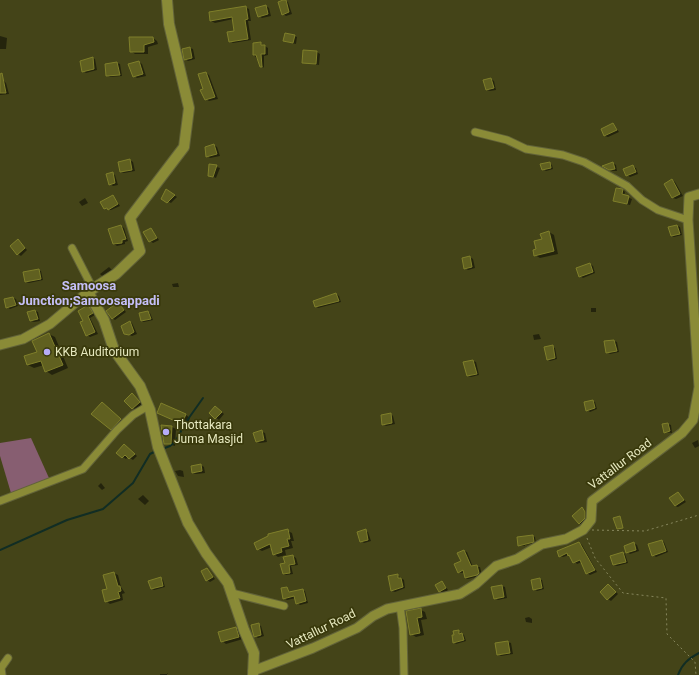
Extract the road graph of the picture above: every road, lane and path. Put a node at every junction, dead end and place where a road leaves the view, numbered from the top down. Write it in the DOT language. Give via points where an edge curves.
graph roads {
  1 [pos="166,0"];
  2 [pos="475,132"];
  3 [pos="699,194"];
  4 [pos="688,220"];
  5 [pos="72,248"];
  6 [pos="88,292"];
  7 [pos="0,345"];
  8 [pos="148,406"];
  9 [pos="0,502"];
  10 [pos="699,515"];
  11 [pos="584,530"];
  12 [pos="232,593"];
  13 [pos="284,606"];
  14 [pos="400,606"];
  15 [pos="8,658"];
  16 [pos="253,673"];
  17 [pos="2,675"];
  18 [pos="404,675"];
  19 [pos="696,675"];
  1 -- 6 [label="main road" via="168,24 189,108 184,146 130,218 140,251 116,274"];
  2 -- 4 [label="street" via="507,140 526,149 563,155 584,162 627,186 658,210"];
  3 -- 4 [label="street, Vattallur Road" via="689,197"];
  4 -- 11 [label="street, Vattallur Road" via="699,387 693,420 682,433 592,501 591,520"];
  5 -- 6 [label="street" via="90,285"];
  6 -- 7 [label="street" via="50,324 23,339"];
  6 -- 8 [label="main road" via="104,320 114,350 140,386"];
  8 -- 9 [label="street" via="133,415 117,430 83,469"];
  8 -- 12 [label="main road" via="159,450 188,523"];
  10 -- 11 [label="path" via="645,531"];
  11 -- 14 [label="street, Vattallur Road" via="566,539 542,544 517,559 496,566 460,594"];
  11 -- 19 [label="path" via="595,558 622,593 666,598 667,634 695,662"];
  12 -- 13 [label="street"];
  12 -- 16 [label="main road" via="254,653"];
  14 -- 16 [label="street, Vattallur Road" via="387,609 372,616 357,628"];
  14 -- 18 [label="street"];
  15 -- 17 [label="street" via="1,668"];
}
